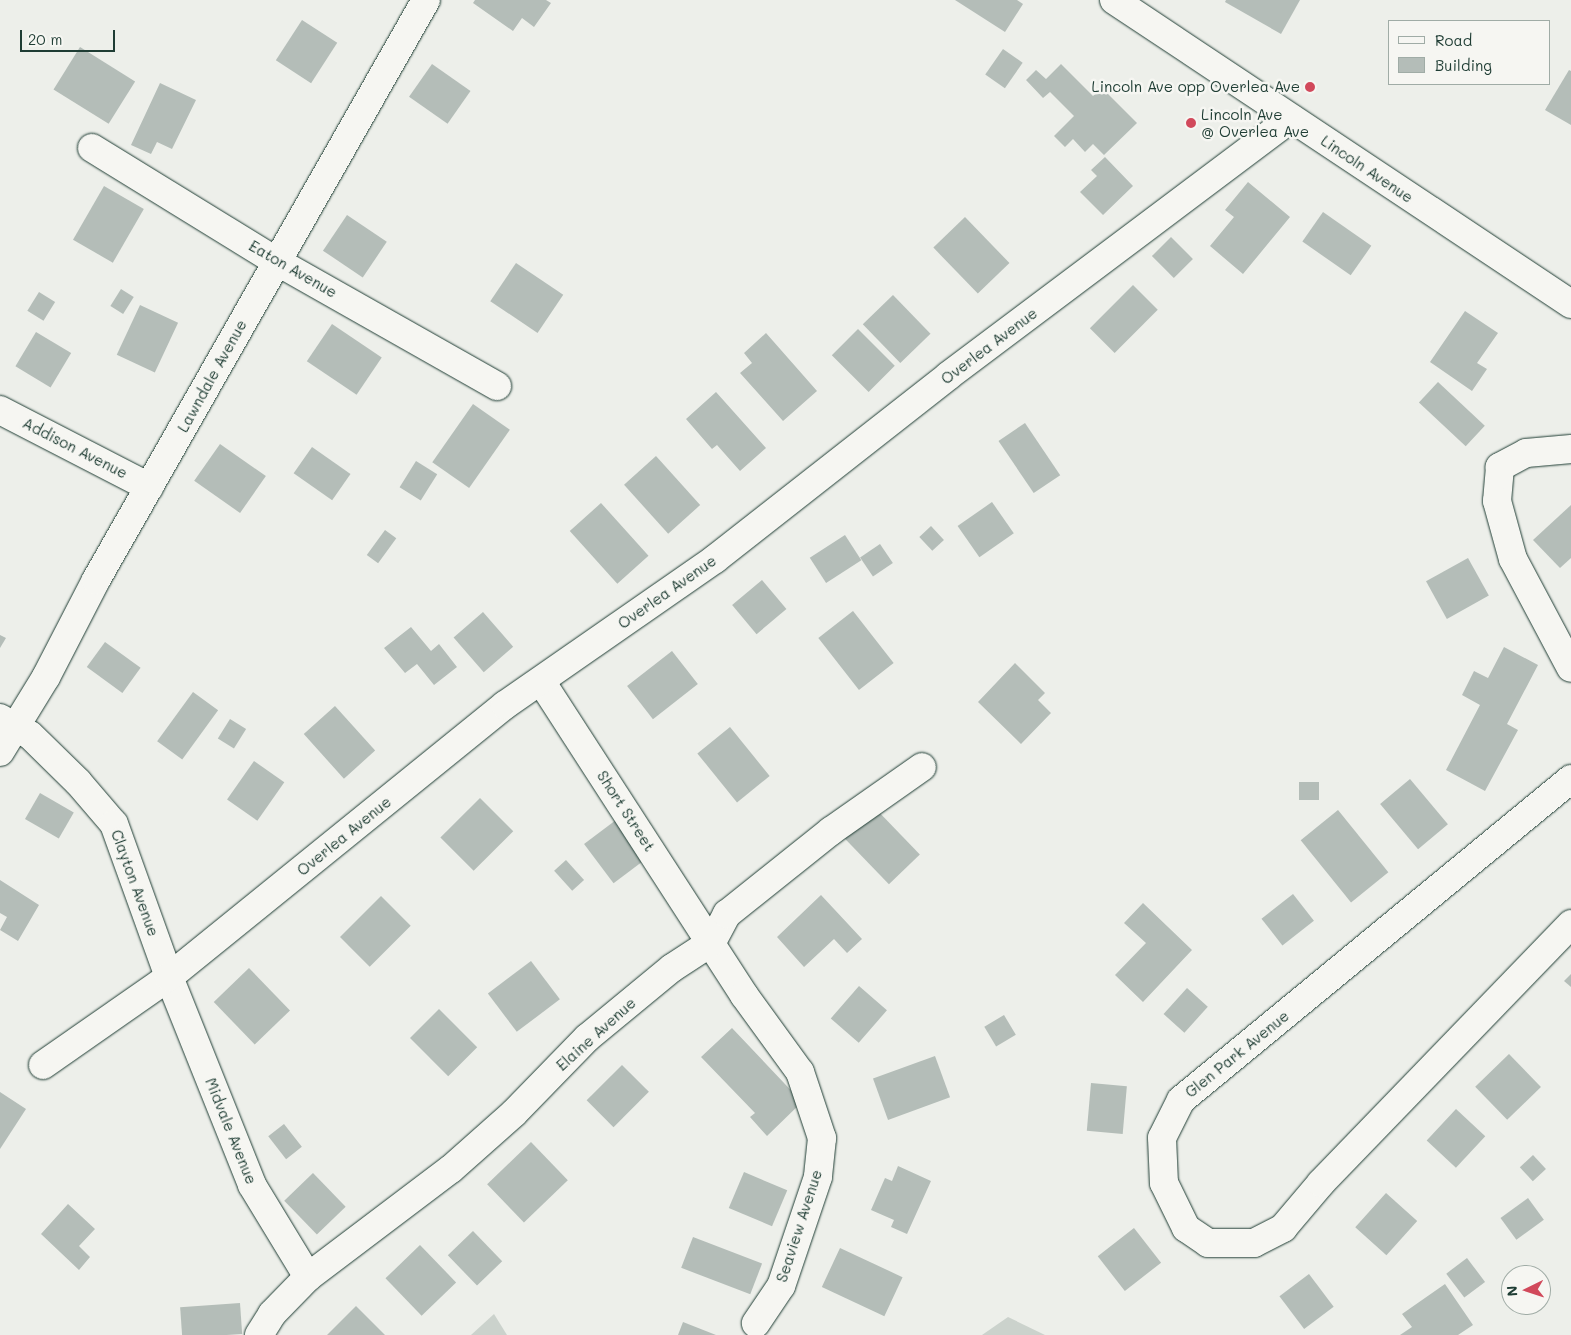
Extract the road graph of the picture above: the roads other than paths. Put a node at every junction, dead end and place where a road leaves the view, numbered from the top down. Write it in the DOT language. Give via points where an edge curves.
graph roads {
  1 [pos="426,0"];
  2 [pos="1114,0"];
  3 [pos="1292,118"];
  4 [pos="92,148"];
  5 [pos="276,260"];
  6 [pos="1571,304"];
  7 [pos="497,386"];
  8 [pos="0,410"];
  9 [pos="1571,449"];
  10 [pos="149,487"];
  11 [pos="1571,668"];
  12 [pos="541,681"];
  13 [pos="8,723"];
  14 [pos="0,752"];
  15 [pos="922,767"];
  16 [pos="1571,778"];
  17 [pos="1571,924"];
  18 [pos="712,942"];
  19 [pos="169,977"];
  20 [pos="43,1065"];
  21 [pos="308,1277"];
  22 [pos="756,1323"];
  23 [pos="259,1335"];
  1 -- 5 [label="street, Lawndale Avenue"];
  2 -- 3 [label="street, Lincoln Avenue"];
  3 -- 6 [label="street, Lincoln Avenue"];
  3 -- 12 [label="street, Overlea Avenue" via="948,376 715,559"];
  4 -- 5 [label="street, Eaton Avenue"];
  5 -- 7 [label="street, Eaton Avenue"];
  5 -- 10 [label="street, Lawndale Avenue"];
  8 -- 10 [label="street, Addison Avenue"];
  9 -- 11 [label="street" via="1526,453 1500,467 1497,501 1513,559"];
  10 -- 13 [label="street, Lawndale Avenue"];
  12 -- 18 [label="street, Short Street"];
  12 -- 19 [label="street, Overlea Avenue" via="505,705"];
  13 -- 14 [label="street, Lawndale Avenue"];
  13 -- 19 [label="street, Clayton Avenue" via="30,736 114,824"];
  15 -- 18 [label="street, Elaine Avenue" via="831,831 727,914"];
  16 -- 17 [label="street, Glen Park Avenue" via="1181,1100 1162,1138 1164,1183 1186,1228 1208,1243 1254,1243 1283,1228 1321,1183"];
  18 -- 21 [label="street, Elaine Avenue" via="672,968 587,1038 514,1113 451,1169"];
  18 -- 22 [label="street, Seaview Avenue" via="744,995 800,1072 822,1138 818,1176 781,1286"];
  19 -- 20 [label="street, Overlea Avenue"];
  19 -- 21 [label="street, Midvale Avenue" via="252,1185"];
  21 -- 23 [label="street, Elaine Avenue" via="272,1314"];
}
